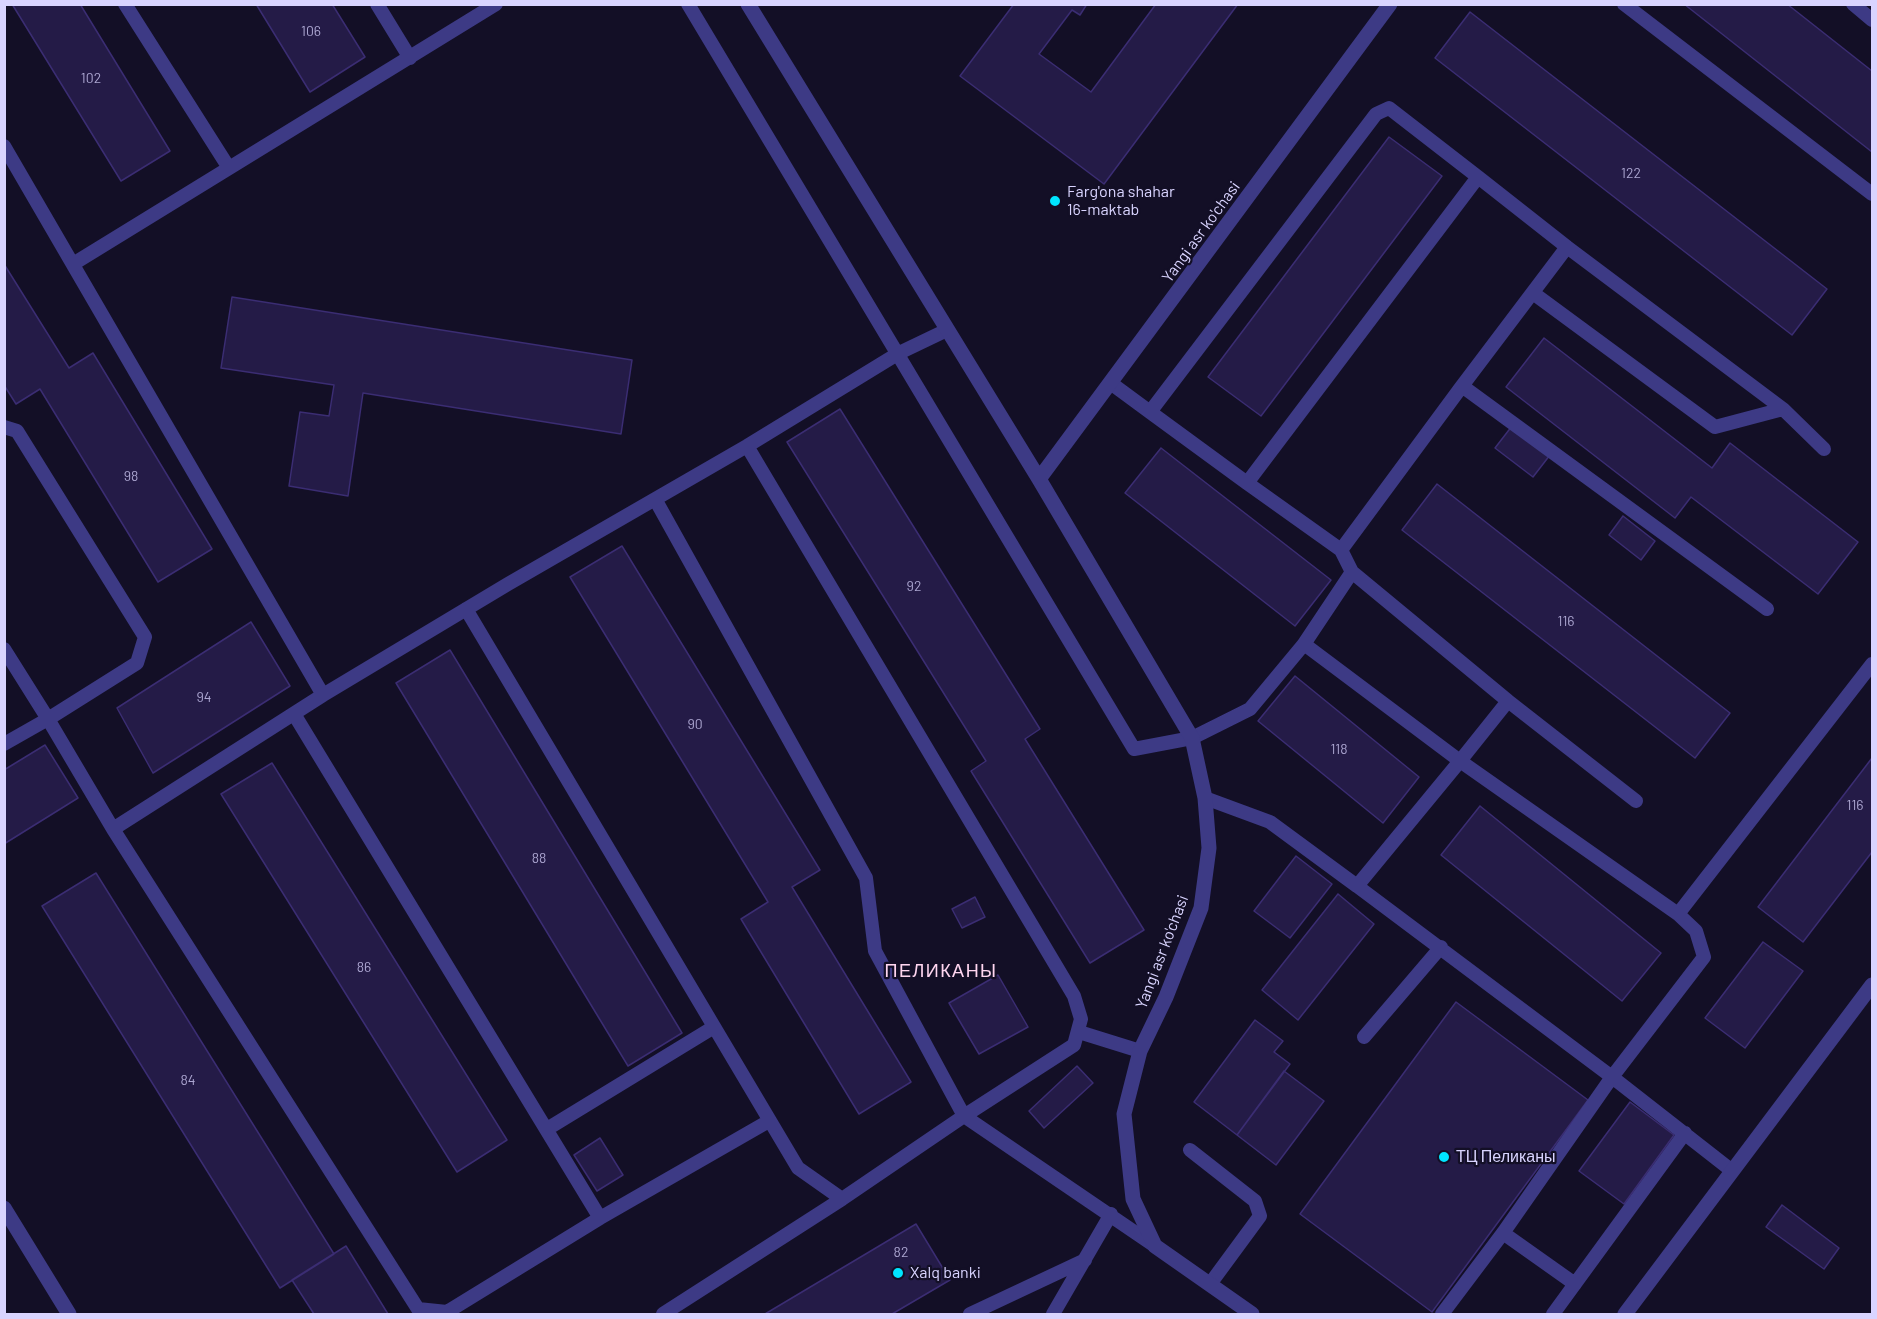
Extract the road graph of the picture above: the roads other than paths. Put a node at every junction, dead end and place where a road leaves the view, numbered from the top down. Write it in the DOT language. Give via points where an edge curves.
graph roads {
  1 [pos="125,4"];
  2 [pos="377,4"];
  3 [pos="688,4"];
  4 [pos="748,4"];
  5 [pos="1390,4"];
  6 [pos="1624,4"];
  7 [pos="1853,4"];
  8 [pos="493,5"];
  9 [pos="1872,20"];
  10 [pos="410,58"];
  11 [pos="4,146"];
  12 [pos="229,168"];
  13 [pos="1478,177"];
  14 [pos="1872,194"];
  15 [pos="1567,247"];
  16 [pos="73,264"];
  17 [pos="1533,293"];
  18 [pos="947,330"];
  19 [pos="899,353"];
  20 [pos="1112,384"];
  21 [pos="1462,386"];
  22 [pos="1783,409"];
  23 [pos="1150,412"];
  24 [pos="4,427"];
  25 [pos="747,446"];
  26 [pos="1824,449"];
  27 [pos="1039,479"];
  28 [pos="1247,483"];
  29 [pos="655,498"];
  30 [pos="1341,550"];
  31 [pos="1352,572"];
  32 [pos="466,609"];
  33 [pos="1767,609"];
  34 [pos="1304,644"];
  35 [pos="4,649"];
  36 [pos="1872,664"];
  37 [pos="323,695"];
  38 [pos="1508,701"];
  39 [pos="294,714"];
  40 [pos="48,719"];
  41 [pos="1192,738"];
  42 [pos="4,744"];
  43 [pos="1460,760"];
  44 [pos="1205,798"];
  45 [pos="1636,801"];
  46 [pos="113,829"];
  47 [pos="1358,886"];
  48 [pos="1678,914"];
  49 [pos="1441,947"];
  50 [pos="1872,985"];
  51 [pos="714,1027"];
  52 [pos="1079,1032"];
  53 [pos="1365,1037"];
  54 [pos="1140,1051"];
  55 [pos="1612,1077"];
  56 [pos="964,1116"];
  57 [pos="770,1120"];
  58 [pos="547,1129"];
  59 [pos="1684,1133"];
  60 [pos="1190,1150"];
  61 [pos="1731,1170"];
  62 [pos="842,1199"];
  63 [pos="4,1208"];
  64 [pos="1111,1214"];
  65 [pos="600,1218"];
  66 [pos="1503,1233"];
  67 [pos="1155,1246"];
  68 [pos="1085,1260"];
  69 [pos="1210,1284"];
  70 [pos="1575,1284"];
  71 [pos="421,1311"];
  72 [pos="69,1314"];
  73 [pos="663,1314"];
  74 [pos="970,1314"];
  75 [pos="1053,1314"];
  76 [pos="1252,1314"];
  77 [pos="1442,1314"];
  78 [pos="1553,1314"];
  79 [pos="1624,1314"];
  1 -- 12 [label="lane"];
  2 -- 10 [label="lane"];
  3 -- 19 [label="lane"];
  4 -- 18 [label="street, Yangi asr ko'chasi"];
  5 -- 20 [label="street, Yangi asr ko'chasi"];
  6 -- 14 [label="lane"];
  7 -- 9 [label="lane"];
  8 -- 10 [label="lane"];
  10 -- 12 [label="lane"];
  11 -- 16 [label="lane"];
  12 -- 16 [label="lane"];
  13 -- 15 [label="lane"];
  13 -- 23 [label="lane" via="1389,108 1376,114"];
  13 -- 28 [label="lane"];
  15 -- 17 [label="lane"];
  15 -- 22 [label="lane"];
  16 -- 37 [label="lane"];
  17 -- 21 [label="lane"];
  17 -- 22 [label="lane" via="1715,427"];
  18 -- 19 [label="lane"];
  18 -- 27 [label="street, Yangi asr ko'chasi"];
  19 -- 25 [label="lane"];
  19 -- 41 [label="lane" via="1134,749"];
  20 -- 23 [label="lane"];
  20 -- 27 [label="street, Yangi asr ko'chasi"];
  21 -- 30 [label="lane"];
  21 -- 33 [label="lane"];
  22 -- 26 [label="lane"];
  23 -- 28 [label="lane"];
  24 -- 40 [label="lane" via="18,431 145,637 137,663"];
  25 -- 29 [label="lane"];
  25 -- 52 [label="lane" via="1074,996 1081,1019"];
  27 -- 41 [label="street, Yangi asr ko'chasi"];
  28 -- 30 [label="lane"];
  29 -- 32 [label="lane"];
  29 -- 56 [label="lane" via="866,878 875,951"];
  30 -- 31 [label="lane"];
  31 -- 34 [label="lane"];
  31 -- 38 [label="lane"];
  32 -- 37 [label="lane"];
  32 -- 51 [label="lane"];
  34 -- 41 [label="lane" via="1250,709"];
  34 -- 43 [label="lane"];
  35 -- 40 [label="lane"];
  36 -- 48 [label="lane"];
  37 -- 39 [label="lane"];
  38 -- 43 [label="lane"];
  38 -- 45 [label="lane"];
  39 -- 46 [label="lane"];
  39 -- 58 [label="lane"];
  40 -- 42 [label="lane"];
  40 -- 46 [label="lane"];
  41 -- 44 [label="street, Yangi asr ko'chasi"];
  43 -- 47 [label="lane"];
  43 -- 48 [label="lane"];
  44 -- 47 [label="lane" via="1270,822"];
  44 -- 54 [label="street, Yangi asr ko'chasi" via="1209,848 1201,908"];
  46 -- 71 [label="lane"];
  47 -- 49 [label="lane"];
  48 -- 55 [label="lane" via="1696,931 1704,957"];
  49 -- 53 [label="lane"];
  49 -- 55 [label="lane"];
  50 -- 61 [label="street"];
  51 -- 57 [label="lane"];
  51 -- 58 [label="lane"];
  52 -- 54 [label="lane"];
  52 -- 56 [label="lane" via="1074,1045"];
  54 -- 67 [label="street, Yangi asr ko'chasi" via="1124,1114 1133,1199"];
  55 -- 59 [label="lane"];
  55 -- 66 [label="lane"];
  56 -- 62 [label="lane"];
  56 -- 64 [label="lane"];
  57 -- 62 [label="lane" via="798,1168"];
  57 -- 65 [label="lane"];
  58 -- 65 [label="lane"];
  59 -- 61 [label="lane"];
  59 -- 70 [label="lane"];
  60 -- 69 [label="lane" via="1255,1201 1260,1216"];
  61 -- 79 [label="street"];
  62 -- 73 [label="lane"];
  63 -- 72 [label="street"];
  64 -- 67 [label="lane"];
  64 -- 68 [label="lane"];
  65 -- 71 [label="lane" via="447,1312"];
  66 -- 70 [label="lane"];
  66 -- 77 [label="lane"];
  67 -- 69 [label="street"];
  68 -- 74 [label="lane"];
  68 -- 75 [label="lane"];
  69 -- 76 [label="street"];
  70 -- 78 [label="lane"];
}
